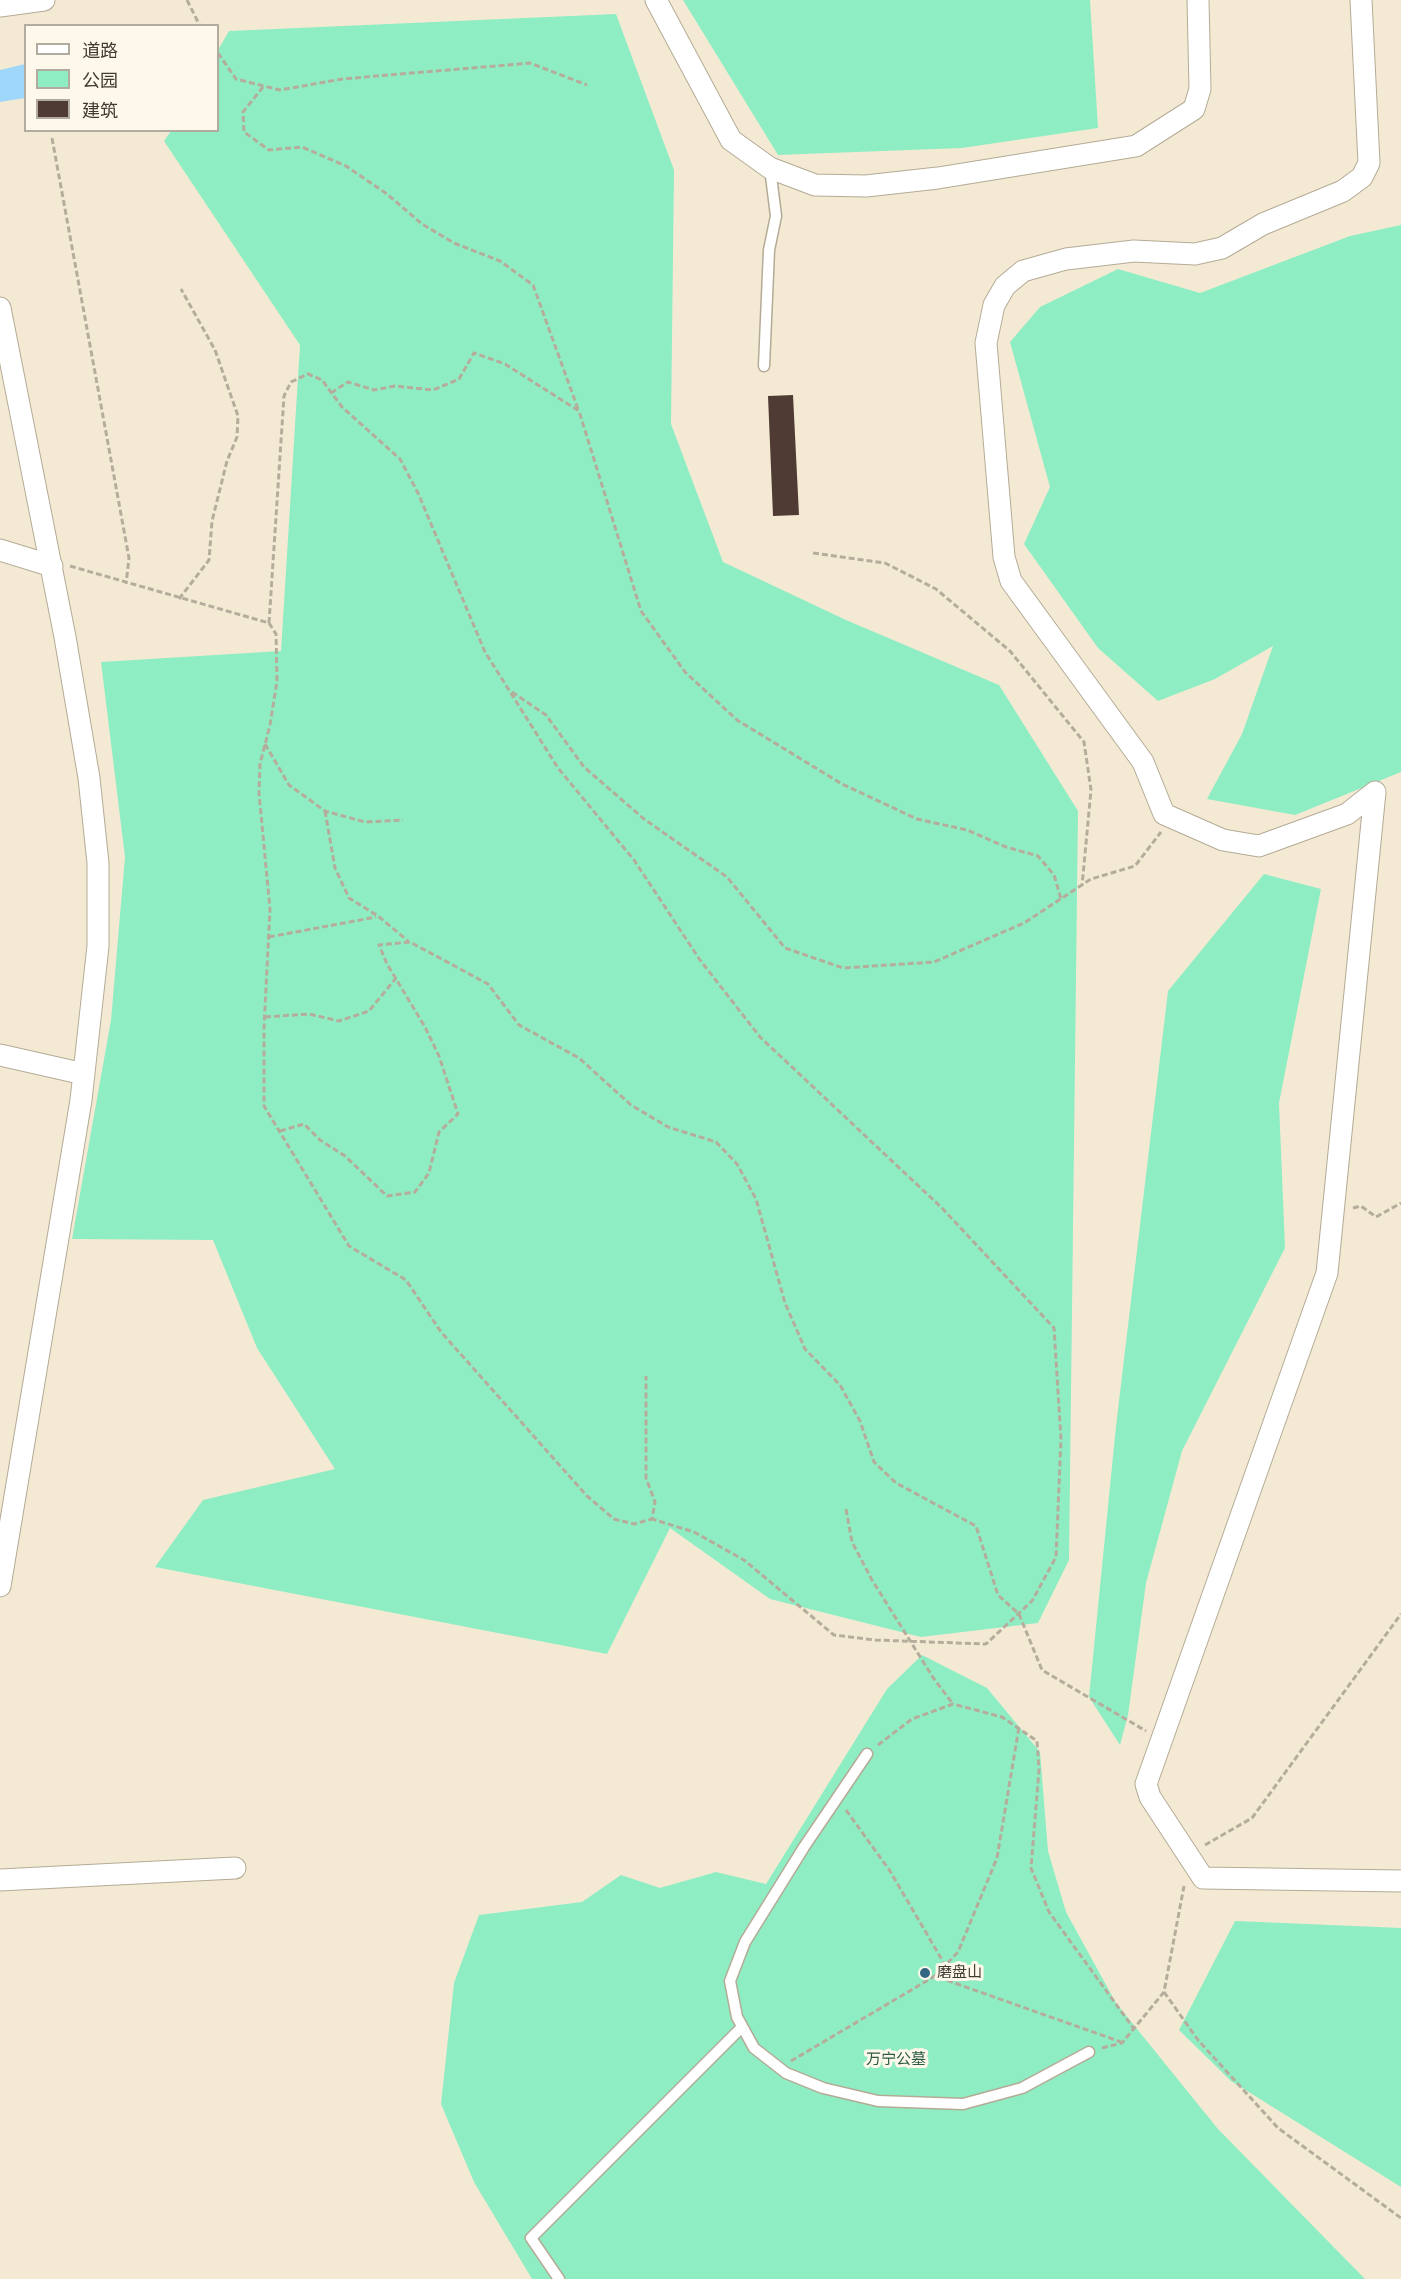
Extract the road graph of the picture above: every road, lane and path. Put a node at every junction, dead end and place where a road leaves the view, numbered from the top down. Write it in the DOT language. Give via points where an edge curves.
graph roads {
  1 [pos="44,0"];
  2 [pos="187,0"];
  3 [pos="656,0"];
  4 [pos="1198,0"];
  5 [pos="1361,0"];
  6 [pos="0,6"];
  7 [pos="199,24"];
  8 [pos="219,54"];
  9 [pos="587,86"];
  10 [pos="263,87"];
  11 [pos="52,138"];
  12 [pos="770,168"];
  13 [pos="181,289"];
  14 [pos="0,308"];
  15 [pos="764,366"];
  16 [pos="332,393"];
  17 [pos="579,411"];
  18 [pos="0,550"];
  19 [pos="813,553"];
  20 [pos="52,566"];
  21 [pos="126,584"];
  22 [pos="179,599"];
  23 [pos="269,623"];
  24 [pos="510,691"];
  25 [pos="265,744"];
  26 [pos="325,811"];
  27 [pos="1172,818"];
  28 [pos="403,820"];
  29 [pos="1082,886"];
  30 [pos="1061,899"];
  31 [pos="378,916"];
  32 [pos="269,937"];
  33 [pos="410,942"];
  34 [pos="396,978"];
  35 [pos="265,1017"];
  36 [pos="0,1055"];
  37 [pos="84,1074"];
  38 [pos="280,1131"];
  39 [pos="1401,1203"];
  40 [pos="1334,1213"];
  41 [pos="646,1376"];
  42 [pos="846,1509"];
  43 [pos="652,1519"];
  44 [pos="0,1586"];
  45 [pos="1019,1614"];
  46 [pos="1401,1614"];
  47 [pos="910,1641"];
  48 [pos="953,1704"];
  49 [pos="1019,1727"];
  50 [pos="1161,1739"];
  51 [pos="867,1754"];
  52 [pos="837,1798"];
  53 [pos="1187,1855"];
  54 [pos="235,1868"];
  55 [pos="0,1880"];
  56 [pos="1401,1881"];
  57 [pos="945,1965"];
  58 [pos="935,1976"];
  59 [pos="1164,1992"];
  60 [pos="742,2027"];
  61 [pos="1134,2029"];
  62 [pos="1122,2043"];
  63 [pos="1089,2052"];
  64 [pos="779,2068"];
  65 [pos="1401,2218"];
  66 [pos="559,2279"];
  1 -- 6 [label="street"];
  2 -- 7 [label="path"];
  3 -- 12 [label="street" via="731,140"];
  4 -- 12 [label="street" via="1200,89 1194,109 1136,146 866,186 815,185"];
  5 -- 27 [label="street" via="1369,163 1362,177 1343,191 1263,224 1222,248 1195,254 1134,251 1066,259 1023,271 1005,286 994,305 986,354 1004,557 1011,581 1143,762 1164,814"];
  8 -- 10 [label="path" via="236,79"];
  9 -- 10 [label="path" via="530,63 342,79 280,90"];
  10 -- 17 [label="path" via="243,112 244,132 270,150 302,147 346,166 422,224 454,243 500,261 532,285"];
  11 -- 21 [label="path" via="129,558"];
  12 -- 15 [label="lane" via="776,216 769,250"];
  13 -- 22 [label="path" via="215,350 238,416 237,437 212,520 209,560"];
  14 -- 20 [label="street"];
  16 -- 17 [label="path" via="348,382 374,390 395,386 433,390 459,379 474,353 505,364"];
  16 -- 23 [label="path" via="322,380 308,374 291,382 284,396"];
  16 -- 24 [label="path" via="342,407 400,459 485,651"];
  17 -- 30 [label="path" via="641,611 685,672 737,720 842,784 917,819 967,830 1038,856 1054,875"];
  18 -- 20 [label="street"];
  19 -- 29 [label="path" via="885,563 936,589 1010,651 1084,742 1091,790"];
  20 -- 21 [label="path" via="74,566"];
  20 -- 37 [label="street" via="89,778 98,864 98,946"];
  21 -- 22 [label="path"];
  22 -- 23 [label="path"];
  23 -- 25 [label="path" via="276,634 276,681"];
  24 -- 30 [label="path" via="546,715 584,767 644,819 727,877 785,948 843,968 934,963 1024,923"];
  24 -- 45 [label="path" via="558,768 634,860 700,960 760,1037 942,1208 1054,1328 1061,1439 1056,1557 1032,1601"];
  25 -- 26 [label="path" via="289,785"];
  25 -- 32 [label="path" via="259,793"];
  26 -- 28 [label="path" via="365,822"];
  26 -- 31 [label="path" via="335,868 349,898"];
  27 -- 29 [label="path" via="1136,866 1091,879"];
  27 -- 40 [label="street" via="1223,840 1259,846 1347,814 1375,792"];
  29 -- 30 [label="path"];
  31 -- 32 [label="path"];
  31 -- 33 [label="path"];
  32 -- 35 [label="path"];
  33 -- 34 [label="path" via="379,945"];
  33 -- 45 [label="path" via="488,984 519,1025 579,1058 631,1105 668,1127 716,1142 737,1164 756,1199 785,1303 805,1349 840,1385 860,1421 874,1462 896,1483 976,1526 998,1595"];
  34 -- 35 [label="path" via="369,1011 339,1021 309,1014"];
  34 -- 38 [label="path" via="434,1046 458,1114 439,1132 429,1173 415,1192 387,1196 304,1124"];
  35 -- 38 [label="path" via="264,1106"];
  36 -- 37 [label="street"];
  37 -- 44 [label="street"];
  38 -- 43 [label="path" via="349,1246 406,1280 441,1332 587,1496 615,1519 634,1524"];
  39 -- 40 [label="path" via="1376,1217 1360,1206"];
  40 -- 50 [label="street" via="1327,1273"];
  41 -- 43 [label="path" via="646,1478 655,1502"];
  42 -- 47 [label="path" via="852,1542"];
  43 -- 47 [label="path" via="694,1532 744,1560 834,1635"];
  45 -- 47 [label="path" via="986,1644"];
  45 -- 50 [label="path" via="1042,1670"];
  46 -- 53 [label="path" via="1252,1818"];
  47 -- 48 [label="path"];
  48 -- 49 [label="path" via="984,1710"];
  48 -- 51 [label="path" via="912,1719"];
  49 -- 57 [label="path" via="998,1858 958,1952"];
  49 -- 61 [label="path" via="1037,1741 1039,1770 1031,1868 1049,1912"];
  50 -- 53 [label="street" via="1146,1784 1150,1797"];
  51 -- 52 [label="lane"];
  52 -- 57 [label="path" via="890,1871"];
  52 -- 60 [label="lane" via="745,1942 730,1981 736,2017"];
  53 -- 56 [label="street" via="1203,1878"];
  53 -- 59 [label="path" via="1182,1905"];
  54 -- 55 [label="street"];
  57 -- 58 [label="path"];
  58 -- 62 [label="path"];
  58 -- 64 [label="path"];
  59 -- 61 [label="path"];
  59 -- 65 [label="path" via="1198,2040 1278,2128"];
  60 -- 64 [label="lane" via="754,2048"];
  60 -- 66 [label="lane" via="531,2238"];
  61 -- 62 [label="path"];
  62 -- 63 [label="path"];
  63 -- 64 [label="lane" via="1022,2088 963,2104 878,2101 823,2088"];
}
